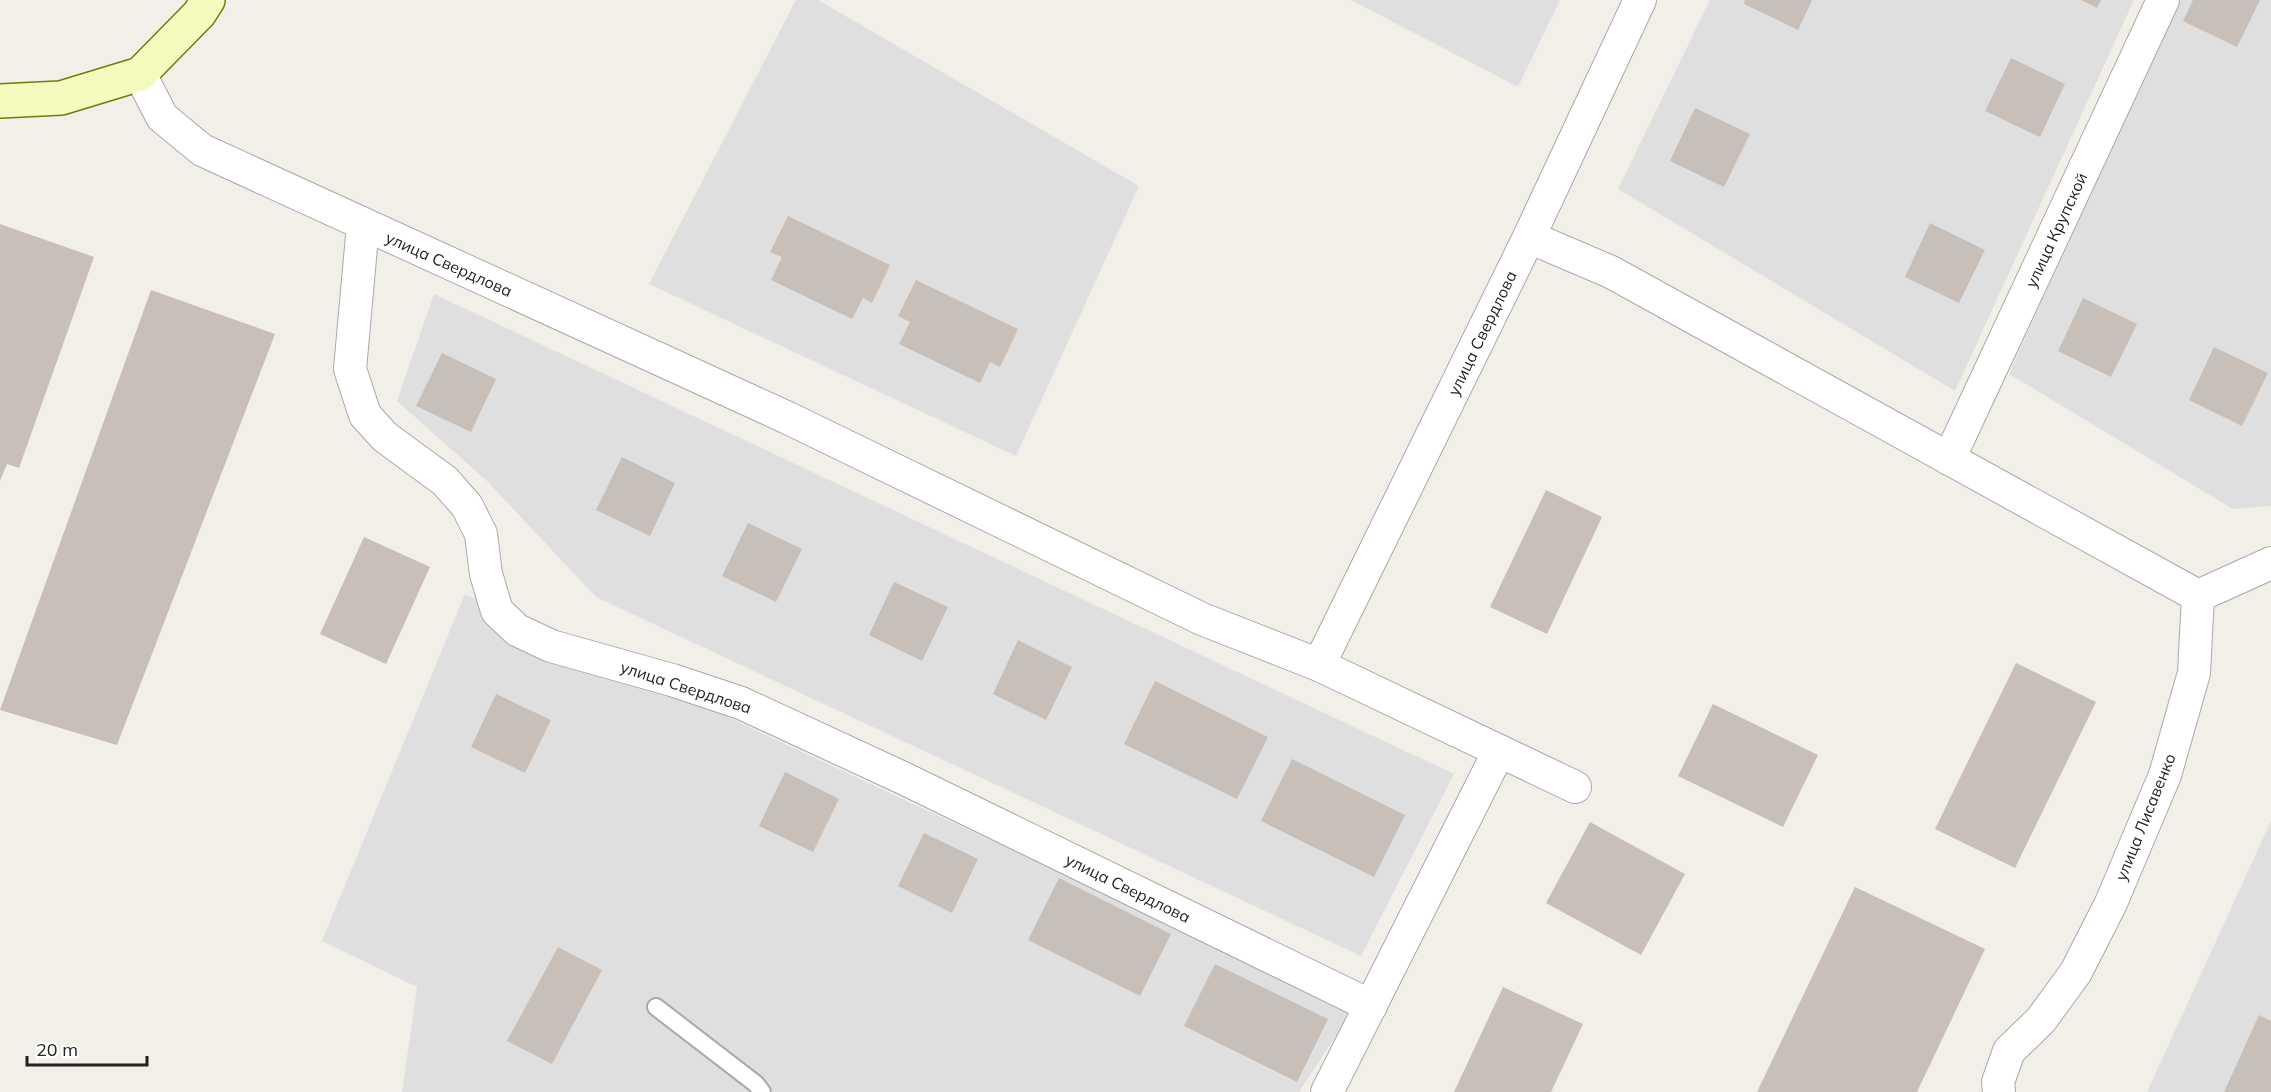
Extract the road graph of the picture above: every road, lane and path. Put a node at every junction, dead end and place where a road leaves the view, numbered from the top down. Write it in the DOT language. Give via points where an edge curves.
graph roads {
  1 [pos="208,0"];
  2 [pos="1640,0"];
  3 [pos="2163,0"];
  4 [pos="140,74"];
  5 [pos="0,101"];
  6 [pos="363,225"];
  7 [pos="1529,237"];
  8 [pos="1949,459"];
  9 [pos="2271,563"];
  10 [pos="2198,596"];
  11 [pos="1319,664"];
  12 [pos="1499,751"];
  13 [pos="1575,787"];
  14 [pos="656,1006"];
  15 [pos="1371,1006"];
  16 [pos="762,1092"];
  17 [pos="1327,1092"];
  18 [pos="1999,1092"];
  1 -- 4 [label="street"];
  2 -- 7 [label="street, улица Свердлова"];
  3 -- 8 [label="street, улица Крупской"];
  4 -- 5 [label="street" via="61,98"];
  4 -- 6 [label="street, улица Свердлова" via="162,117 202,150"];
  6 -- 11 [label="street, улица Свердлова" via="788,418 1202,619"];
  6 -- 15 [label="street, улица Свердлова" via="350,369 365,415 385,437 445,481 467,506 481,534 486,574 497,612 517,630 550,646 741,702"];
  7 -- 8 [label="street" via="1611,272"];
  7 -- 11 [label="street, улица Свердлова"];
  8 -- 10 [label="street"];
  9 -- 10 [label="street"];
  10 -- 18 [label="street, улица Лисавенко" via="2194,673 2164,774 2111,903 2076,972 2041,1020 2009,1051 1998,1082"];
  11 -- 12 [label="street, улица Свердлова"];
  12 -- 13 [label="street, улица Свердлова"];
  12 -- 15 [label="street"];
  14 -- 16 [label="lane"];
  15 -- 17 [label="street"];
}
